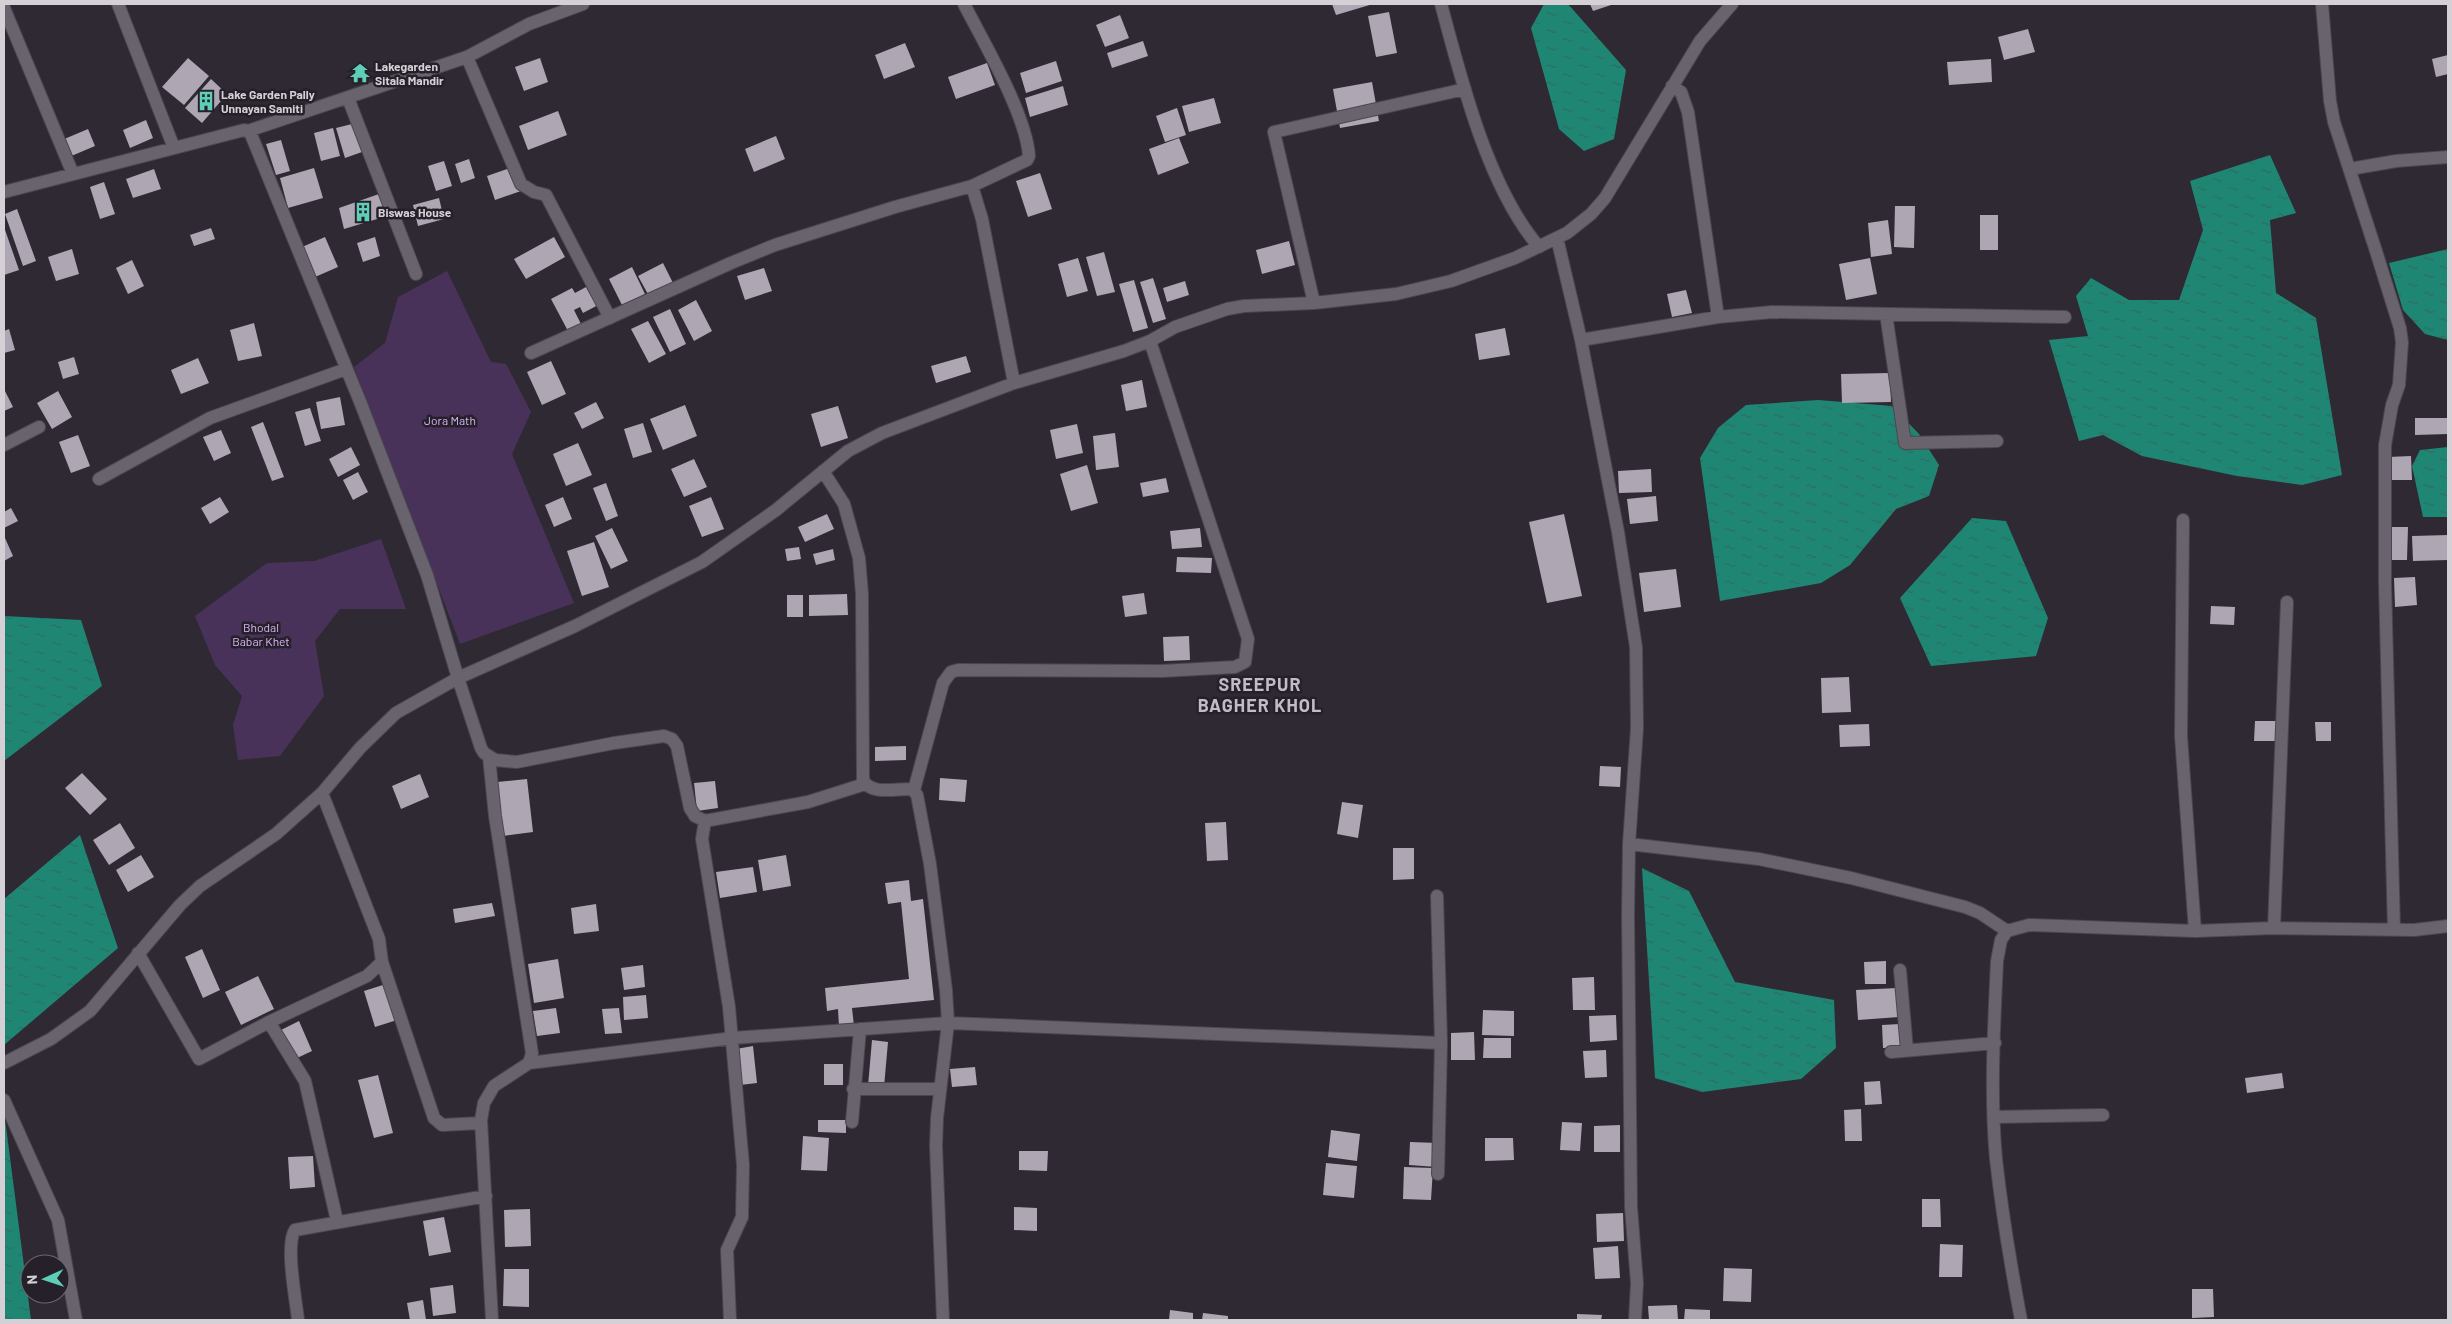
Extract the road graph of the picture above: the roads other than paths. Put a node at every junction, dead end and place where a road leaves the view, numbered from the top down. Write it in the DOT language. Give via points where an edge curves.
graph roads {
  1 [pos="118,4"];
  2 [pos="582,4"];
  3 [pos="964,4"];
  4 [pos="1441,4"];
  5 [pos="1732,4"];
  6 [pos="2322,4"];
  7 [pos="4,8"];
  8 [pos="468,57"];
  9 [pos="1672,86"];
  10 [pos="1465,89"];
  11 [pos="348,98"];
  12 [pos="248,131"];
  13 [pos="174,148"];
  14 [pos="2448,157"];
  15 [pos="2350,169"];
  16 [pos="73,174"];
  17 [pos="972,186"];
  18 [pos="4,192"];
  19 [pos="1557,238"];
  20 [pos="1539,247"];
  21 [pos="416,274"];
  22 [pos="1314,303"];
  23 [pos="1886,314"];
  24 [pos="1718,317"];
  25 [pos="2065,317"];
  26 [pos="610,318"];
  27 [pos="1581,340"];
  28 [pos="1150,341"];
  29 [pos="531,353"];
  30 [pos="346,369"];
  31 [pos="1014,383"];
  32 [pos="39,427"];
  33 [pos="1998,441"];
  34 [pos="4,445"];
  35 [pos="823,471"];
  36 [pos="99,480"];
  37 [pos="2183,520"];
  38 [pos="2287,602"];
  39 [pos="458,678"];
  40 [pos="489,757"];
  41 [pos="865,784"];
  42 [pos="914,790"];
  43 [pos="322,793"];
  44 [pos="705,821"];
  45 [pos="1629,844"];
  46 [pos="1436,896"];
  47 [pos="2448,926"];
  48 [pos="2274,928"];
  49 [pos="2394,930"];
  50 [pos="2007,931"];
  51 [pos="2195,931"];
  52 [pos="138,953"];
  53 [pos="382,962"];
  54 [pos="1900,970"];
  55 [pos="269,1022"];
  56 [pos="948,1023"];
  57 [pos="860,1029"];
  58 [pos="732,1038"];
  59 [pos="1441,1043"];
  60 [pos="1995,1043"];
  61 [pos="1907,1050"];
  62 [pos="1890,1052"];
  63 [pos="4,1063"];
  64 [pos="529,1063"];
  65 [pos="853,1089"];
  66 [pos="940,1089"];
  67 [pos="4,1100"];
  68 [pos="2103,1115"];
  69 [pos="1994,1117"];
  70 [pos="852,1122"];
  71 [pos="482,1124"];
  72 [pos="1438,1174"];
  73 [pos="486,1196"];
  74 [pos="337,1221"];
  75 [pos="76,1320"];
  76 [pos="298,1320"];
  77 [pos="492,1320"];
  78 [pos="730,1320"];
  79 [pos="943,1320"];
  80 [pos="1635,1320"];
  81 [pos="2021,1320"];
  1 -- 13 [label="street"];
  2 -- 8 [label="street" via="529,24"];
  3 -- 17 [label="street" via="1009,94 1026,137 1029,156 1022,163"];
  4 -- 10 [label="street"];
  5 -- 9 [label="street" via="1700,41"];
  6 -- 15 [label="street" via="2330,100 2336,130"];
  7 -- 16 [label="street"];
  8 -- 11 [label="street"];
  8 -- 26 [label="street" via="521,184 546,195"];
  9 -- 19 [label="street" via="1606,198 1591,214"];
  9 -- 24 [label="street" via="1681,92 1688,112"];
  10 -- 20 [label="street" via="1508,201"];
  10 -- 22 [label="street" via="1274,132"];
  11 -- 12 [label="street"];
  11 -- 21 [label="street"];
  12 -- 13 [label="street"];
  12 -- 30 [label="street"];
  13 -- 16 [label="street"];
  14 -- 15 [label="street"];
  15 -- 49 [label="street" via="2402,342 2400,385 2392,405 2385,445 2385,583"];
  16 -- 18 [label="street"];
  17 -- 26 [label="street" via="895,206 775,245"];
  17 -- 31 [label="street" via="982,219"];
  19 -- 20 [label="street"];
  19 -- 27 [label="street"];
  20 -- 22 [label="street" via="1427,288"];
  22 -- 28 [label="street" via="1263,304 1228,309 1176,327"];
  23 -- 24 [label="street" via="1772,312"];
  23 -- 25 [label="street"];
  23 -- 33 [label="street" via="1905,443"];
  24 -- 27 [label="street"];
  26 -- 29 [label="street"];
  27 -- 45 [label="street" via="1618,532 1636,647 1638,728"];
  28 -- 31 [label="street" via="1098,360"];
  28 -- 42 [label="street" via="1248,639 1245,662 1234,667 1162,671 951,672 944,683"];
  30 -- 36 [label="street" via="210,418"];
  30 -- 39 [label="street" via="427,575"];
  31 -- 35 [label="street" via="882,433 848,451"];
  32 -- 34 [label="street"];
  35 -- 39 [label="street" via="776,510 682,574"];
  35 -- 41 [label="street" via="844,504 859,558"];
  37 -- 51 [label="street" via="2181,736"];
  38 -- 48 [label="street"];
  39 -- 40 [label="street" via="481,748"];
  39 -- 43 [label="street" via="396,713 360,748"];
  40 -- 44 [label="street" via="517,762 614,743 669,737 677,746 690,808 695,816"];
  40 -- 64 [label="street" via="495,816 532,1049"];
  41 -- 42 [label="street" via="876,789"];
  41 -- 44 [label="street" via="821,799"];
  42 -- 56 [label="street" via="919,800 938,922"];
  43 -- 52 [label="street" via="276,834 200,886"];
  43 -- 53 [label="street" via="379,939"];
  44 -- 58 [label="street" via="702,839"];
  45 -- 50 [label="street" via="1759,859 1851,878 1965,907"];
  45 -- 80 [label="street" via="1631,1208 1637,1283"];
  46 -- 59 [label="street"];
  47 -- 49 [label="street"];
  48 -- 49 [label="street"];
  48 -- 51 [label="street"];
  50 -- 51 [label="street" via="2042,925"];
  50 -- 60 [label="street" via="2001,940 1997,961"];
  52 -- 55 [label="street" via="200,1058"];
  52 -- 63 [label="street" via="90,1011 51,1039"];
  53 -- 55 [label="street" via="366,976"];
  53 -- 71 [label="street" via="434,1118 442,1125"];
  54 -- 61 [label="street"];
  55 -- 74 [label="street" via="305,1081"];
  56 -- 57 [label="street"];
  56 -- 59 [label="street"];
  56 -- 66 [label="street"];
  57 -- 58 [label="street"];
  57 -- 65 [label="street"];
  58 -- 64 [label="street"];
  58 -- 78 [label="street" via="744,1204 740,1224 727,1250"];
  59 -- 72 [label="street"];
  60 -- 61 [label="street"];
  60 -- 69 [label="street"];
  61 -- 62 [label="street"];
  64 -- 71 [label="street" via="491,1090 484,1102"];
  65 -- 66 [label="street"];
  65 -- 70 [label="street"];
  66 -- 79 [label="street" via="936,1146"];
  67 -- 75 [label="street" via="58,1220"];
  68 -- 69 [label="street"];
  69 -- 81 [label="street" via="2007,1246"];
  71 -- 73 [label="street"];
  73 -- 74 [label="street"];
  73 -- 77 [label="street"];
  74 -- 76 [label="street" via="298,1228 293,1232 291,1251"];
}
